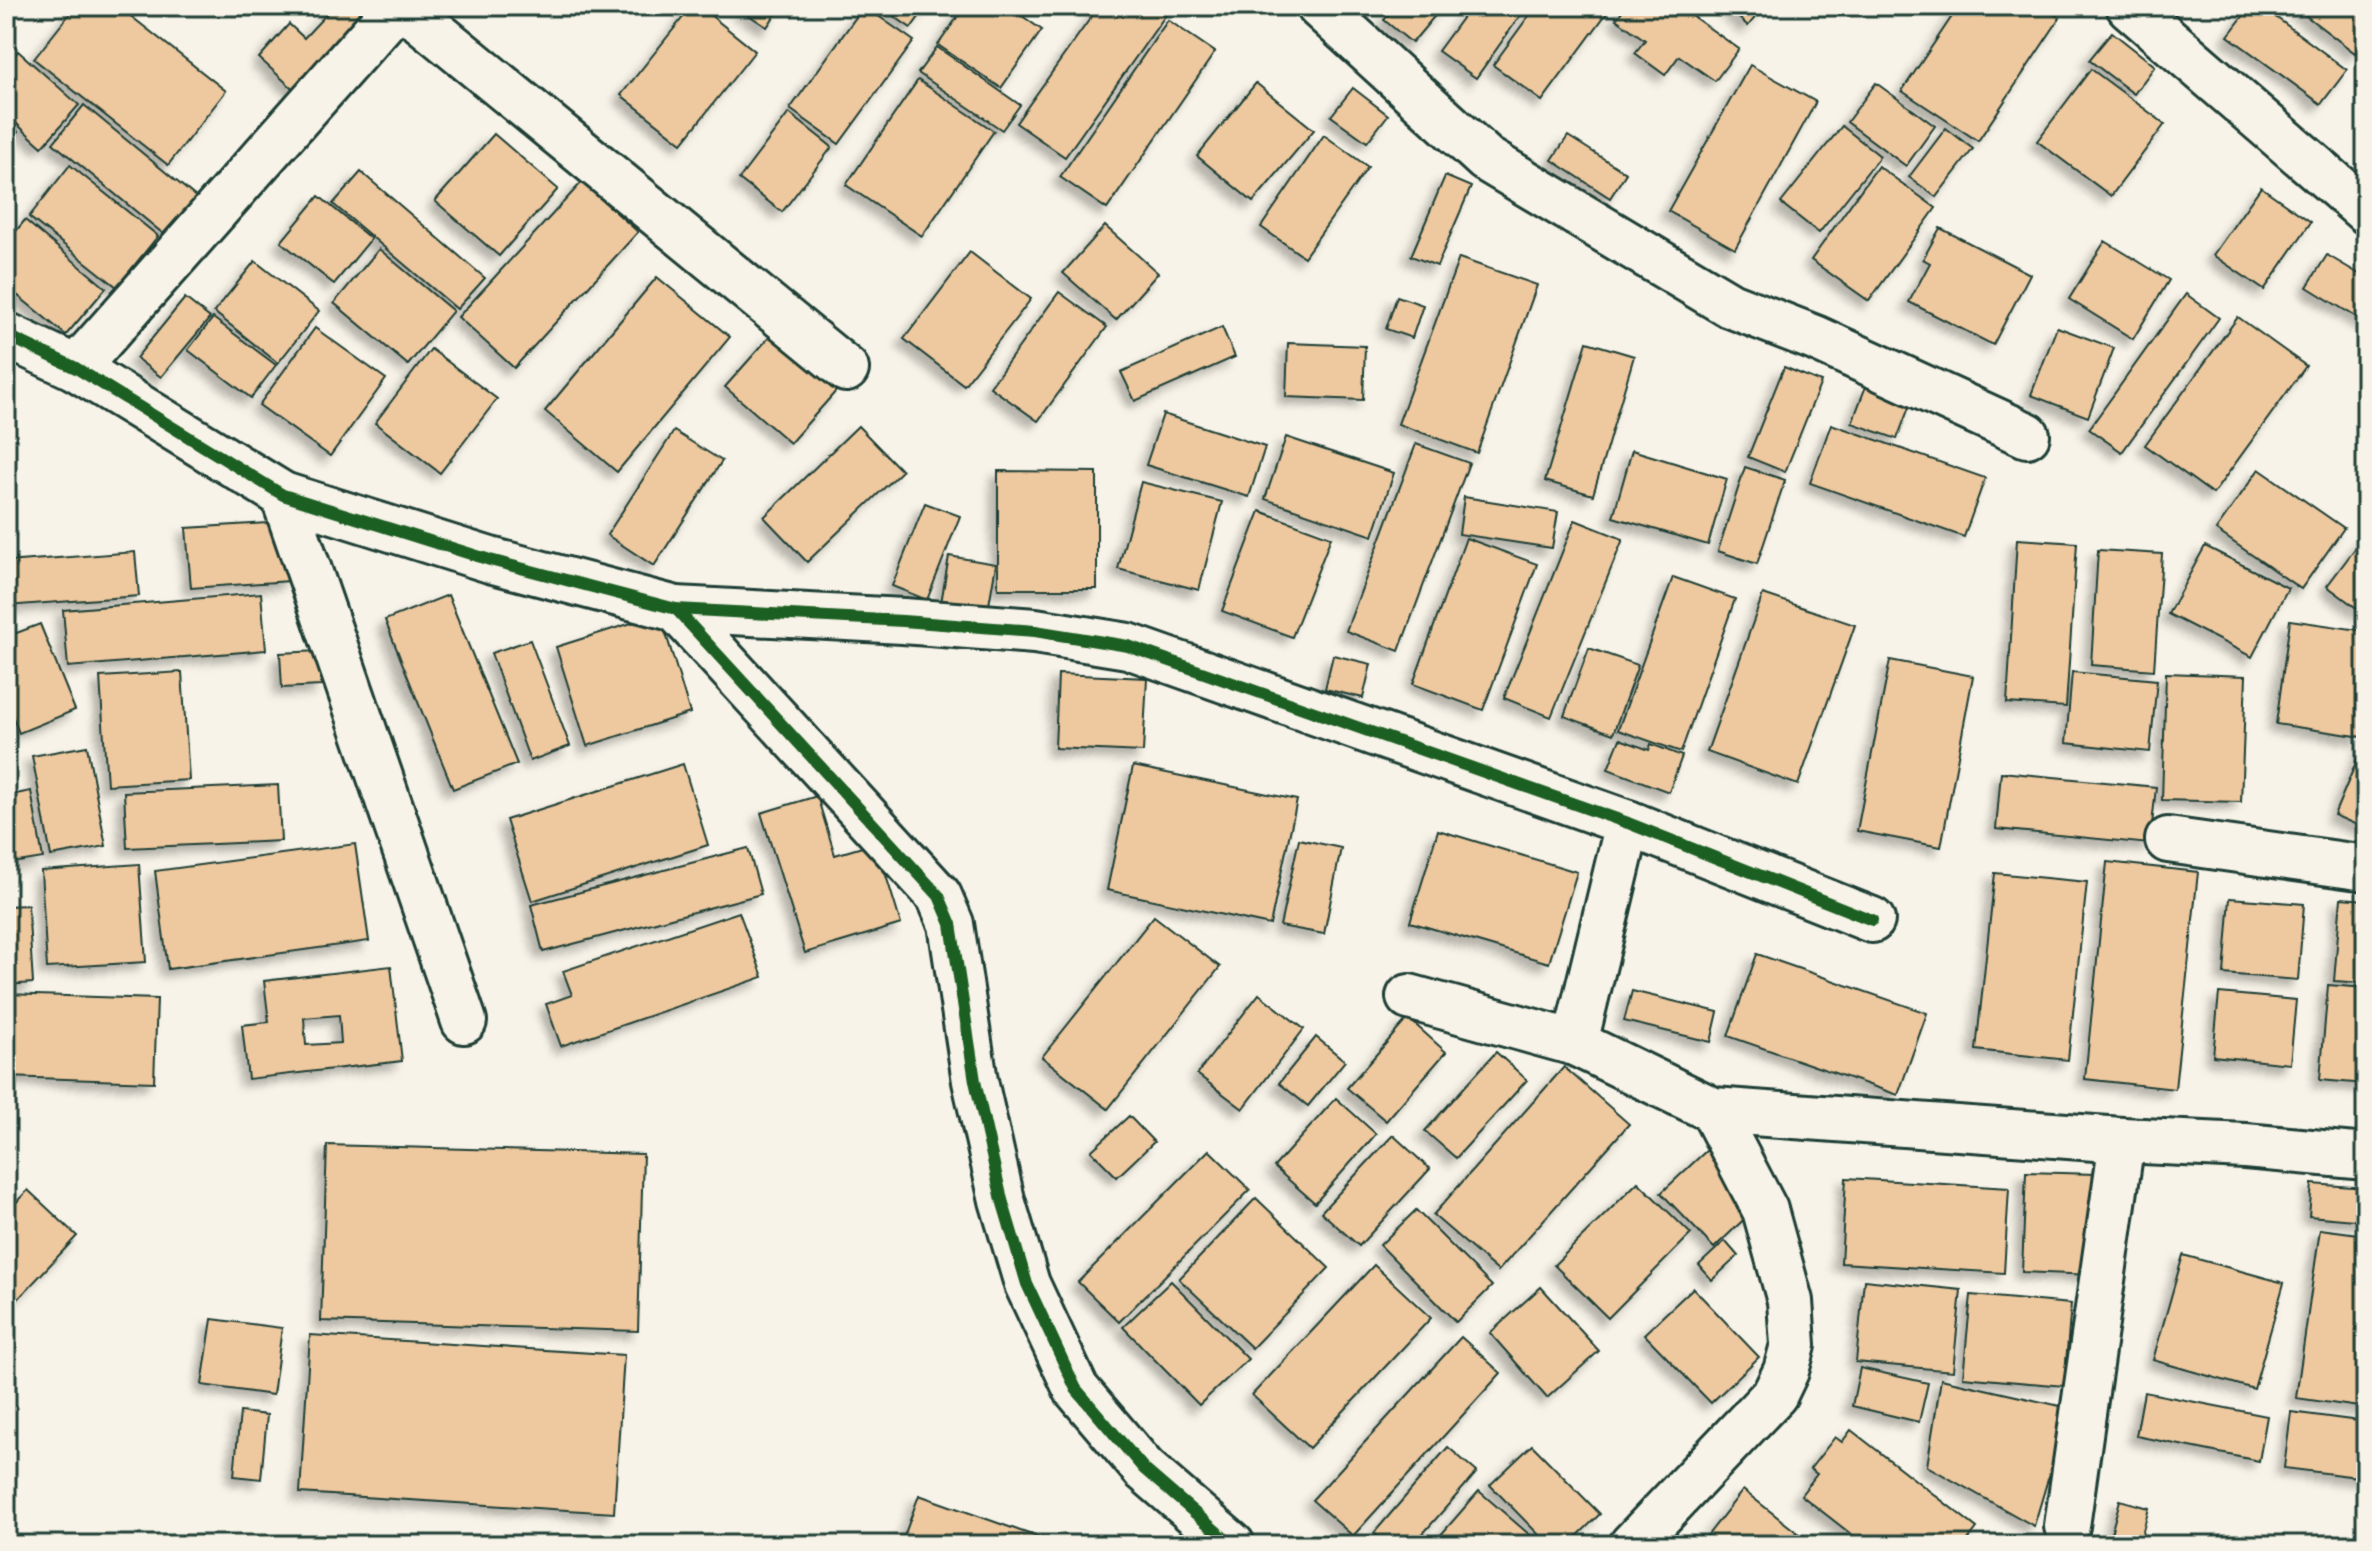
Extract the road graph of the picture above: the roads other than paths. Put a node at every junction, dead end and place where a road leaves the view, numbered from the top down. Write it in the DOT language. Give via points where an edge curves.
graph roads {
  1 [pos="400,6"];
  2 [pos="1319,6"];
  3 [pos="2129,6"];
  4 [pos="2364,205"];
  5 [pos="6,335"];
  6 [pos="76,368"];
  7 [pos="846,369"];
  8 [pos="2027,435"];
  9 [pos="283,495"];
  10 [pos="676,609"];
  11 [pos="1628,823"];
  12 [pos="2168,840"];
  13 [pos="2366,868"];
  14 [pos="1872,920"];
  15 [pos="1409,997"];
  16 [pos="464,1021"];
  17 [pos="1575,1043"];
  18 [pos="1713,1110"];
  19 [pos="2122,1140"];
  20 [pos="2366,1157"];
  21 [pos="2067,1526"];
  22 [pos="1232,1545"];
  23 [pos="1632,1545"];
  1 -- 6 [label="street"];
  1 -- 7 [label="street"];
  2 -- 8 [label="street" via="1486,159 1730,305"];
  3 -- 4 [label="street"];
  5 -- 6 [label="street"];
  6 -- 9 [label="street"];
  9 -- 10 [label="street" via="490,560"];
  9 -- 16 [label="street"];
  10 -- 11 [label="street" via="1035,631 1128,646"];
  10 -- 22 [label="street" via="939,896 951,924 975,1081 1027,1284 1076,1389 1144,1469"];
  11 -- 14 [label="street"];
  11 -- 17 [label="street"];
  12 -- 13 [label="street"];
  15 -- 17 [label="street"];
  17 -- 18 [label="street"];
  18 -- 19 [label="street"];
  18 -- 23 [label="street" via="1765,1210 1790,1301 1793,1345 1775,1394"];
  19 -- 20 [label="street"];
  19 -- 21 [label="street"];
}
